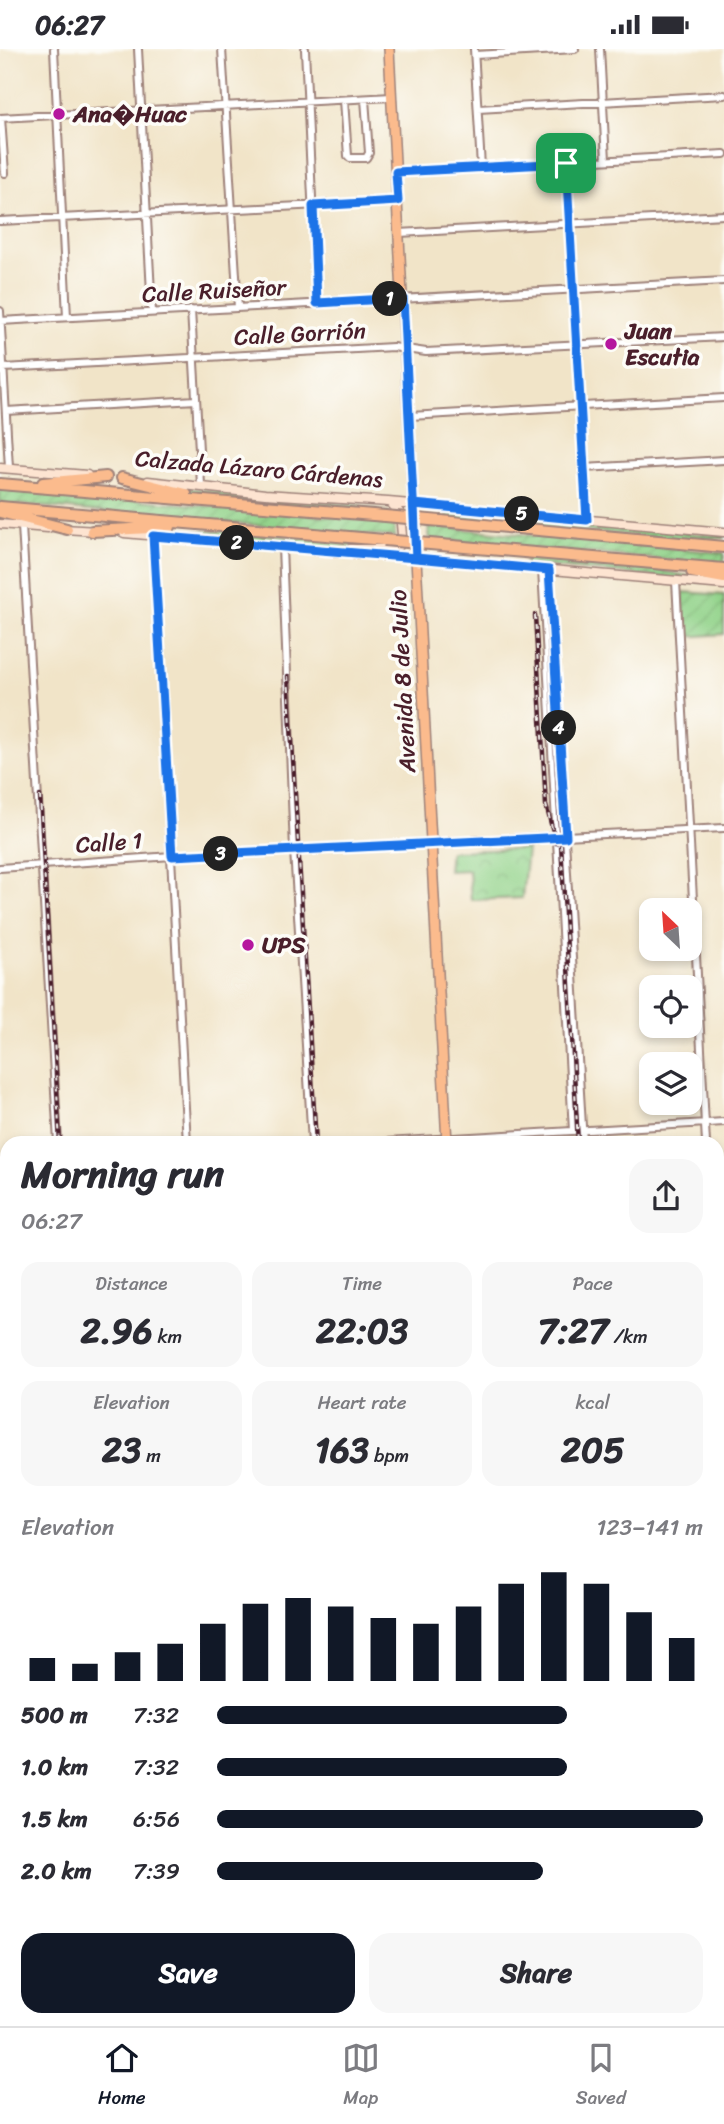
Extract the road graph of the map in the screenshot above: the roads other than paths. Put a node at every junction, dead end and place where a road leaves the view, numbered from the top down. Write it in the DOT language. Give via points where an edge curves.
graph roads {
  1 [pos="54,49"];
  2 [pos="138,49"];
  3 [pos="222,49"];
  4 [pos="305,49"];
  5 [pos="389,49"];
  6 [pos="575,49"];
  7 [pos="600,49"];
  8 [pos="475,52"];
  9 [pos="724,95"];
  10 [pos="392,97"];
  11 [pos="365,99"];
  12 [pos="344,100"];
  13 [pos="308,102"];
  14 [pos="603,102"];
  15 [pos="226,106"];
  16 [pos="478,109"];
  17 [pos="142,111"];
  18 [pos="57,115"];
  19 [pos="0,118"];
  20 [pos="724,154"];
  21 [pos="606,160"];
  22 [pos="566,163"];
  23 [pos="481,167"];
  24 [pos="396,172"];
  25 [pos="5,173"];
  26 [pos="398,201"];
  27 [pos="313,206"];
  28 [pos="231,211"];
  29 [pos="146,214"];
  30 [pos="724,215"];
  31 [pos="63,218"];
  32 [pos="0,221"];
  33 [pos="570,223"];
  34 [pos="399,233"];
  35 [pos="724,281"];
  36 [pos="573,290"];
  37 [pos="403,298"];
  38 [pos="317,303"];
  39 [pos="238,308"];
  40 [pos="191,310"];
  41 [pos="0,311"];
  42 [pos="152,312"];
  43 [pos="67,317"];
  44 [pos="0,321"];
  45 [pos="724,337"];
  46 [pos="577,345"];
  47 [pos="407,348"];
  48 [pos="194,358"];
  49 [pos="3,368"];
  50 [pos="724,398"];
  51 [pos="196,400"];
  52 [pos="580,407"];
  53 [pos="6,411"];
  54 [pos="410,416"];
  55 [pos="724,460"];
  56 [pos="4,468"];
  57 [pos="584,468"];
  58 [pos="106,477"];
  59 [pos="122,478"];
  60 [pos="0,484"];
  61 [pos="13,485"];
  62 [pos="201,485"];
  63 [pos="388,502"];
  64 [pos="237,504"];
  65 [pos="414,504"];
  66 [pos="0,510"];
  67 [pos="587,520"];
  68 [pos="0,524"];
  69 [pos="211,525"];
  70 [pos="22,526"];
  71 [pos="68,529"];
  72 [pos="92,531"];
  73 [pos="724,532"];
  74 [pos="153,536"];
  75 [pos="724,541"];
  76 [pos="683,543"];
  77 [pos="282,547"];
  78 [pos="724,547"];
  79 [pos="313,550"];
  80 [pos="416,558"];
  81 [pos="641,562"];
  82 [pos="724,569"];
  83 [pos="545,570"];
  84 [pos="724,578"];
  85 [pos="676,581"];
  86 [pos="724,585"];
  87 [pos="724,828"];
  88 [pos="688,830"];
  89 [pos="557,837"];
  90 [pos="566,837"];
  91 [pos="430,844"];
  92 [pos="294,850"];
  93 [pos="172,856"];
  94 [pos="41,865"];
  95 [pos="0,867"];
  96 [pos="724,1122"];
  97 [pos="705,1123"];
  98 [pos="582,1130"];
  99 [pos="573,1131"];
  100 [pos="58,1136"];
  101 [pos="187,1136"];
  102 [pos="312,1136"];
  103 [pos="447,1136"];
  104 [pos="510,1136"];
  105 [pos="582,1136"];
  106 [pos="706,1136"];
  1 -- 18 [label="street"];
  2 -- 17 [label="street"];
  3 -- 15 [label="street"];
  4 -- 13 [label="street"];
  5 -- 10 [label="main road, Avenida 8 de Julio"];
  6 -- 8 [label="street"];
  7 -- 14 [label="street"];
  8 -- 16 [label="street"];
  9 -- 14 [label="street"];
  10 -- 11 [label="street"];
  10 -- 24 [label="main road, Avenida 8 de Julio"];
  11 -- 12 [label="street"];
  11 -- 12 [label="street" via="366,158 348,156"];
  12 -- 13 [label="street"];
  13 -- 15 [label="street"];
  13 -- 27 [label="street"];
  14 -- 16 [label="street"];
  14 -- 21 [label="street"];
  15 -- 17 [label="street"];
  15 -- 28 [label="street"];
  16 -- 23 [label="street"];
  17 -- 18 [label="street"];
  17 -- 29 [label="street"];
  18 -- 19 [label="street"];
  18 -- 31 [label="street"];
  19 -- 25 [label="street"];
  20 -- 21 [label="street"];
  21 -- 22 [label="street"];
  22 -- 23 [label="street"];
  22 -- 33 [label="street"];
  23 -- 24 [label="street"];
  24 -- 26 [label="main road, Avenida 8 de Julio"];
  26 -- 27 [label="street"];
  26 -- 34 [label="main road, Avenida 8 de Julio"];
  27 -- 28 [label="street"];
  27 -- 38 [label="street"];
  28 -- 29 [label="street"];
  28 -- 39 [label="street"];
  29 -- 31 [label="street"];
  29 -- 42 [label="street"];
  30 -- 33 [label="street"];
  31 -- 32 [label="street"];
  31 -- 43 [label="street"];
  33 -- 34 [label="street"];
  33 -- 36 [label="street"];
  34 -- 37 [label="main road, Avenida 8 de Julio"];
  35 -- 36 [label="street, Calle Ruiseñor"];
  36 -- 37 [label="street, Calle Ruiseñor"];
  36 -- 46 [label="street"];
  37 -- 38 [label="street, Calle Ruiseñor"];
  37 -- 47 [label="main road, Avenida 8 de Julio"];
  38 -- 39 [label="street, Calle Ruiseñor"];
  39 -- 40 [label="street, Calle Ruiseñor"];
  40 -- 42 [label="street, Calle Ruiseñor"];
  40 -- 48 [label="street"];
  41 -- 44 [label="street"];
  42 -- 43 [label="street, Calle Ruiseñor"];
  43 -- 44 [label="street, Calle Ruiseñor"];
  44 -- 49 [label="street"];
  45 -- 46 [label="street, Calle Gorrión"];
  46 -- 47 [label="street, Calle Gorrión" via="426,352"];
  46 -- 52 [label="street"];
  47 -- 48 [label="street, Calle Gorrión"];
  47 -- 54 [label="main road, Avenida 8 de Julio"];
  48 -- 49 [label="street, Calle Gorrión"];
  48 -- 51 [label="street"];
  49 -- 53 [label="street"];
  50 -- 52 [label="street"];
  51 -- 53 [label="street"];
  51 -- 62 [label="street"];
  52 -- 54 [label="street"];
  52 -- 57 [label="street"];
  53 -- 56 [label="street"];
  54 -- 65 [label="main road, Avenida 8 de Julio"];
  55 -- 57 [label="street"];
  56 -- 58 [label="main road, Calzada Lázaro Cárdenas"];
  57 -- 67 [label="street"];
  58 -- 59 [label="main road, Calzada Lázaro Cárdenas"];
  58 -- 61 [label="highway"];
  59 -- 62 [label="main road, Calzada Lázaro Cárdenas"];
  59 -- 64 [label="highway"];
  60 -- 61 [label="highway, Calzada Lázaro Cárdenas"];
  61 -- 64 [label="highway, Calzada Lázaro Cárdenas"];
  62 -- 63 [label="main road, Calzada Lázaro Cárdenas"];
  63 -- 65 [label="main road, Calzada Lázaro Cárdenas"];
  63 -- 79 [label="main road" via="400,513 401,543 395,548"];
  64 -- 76 [label="highway, Calzada Lázaro Cárdenas, bridge"];
  65 -- 67 [label="main road, Calzada Lázaro Cárdenas"];
  65 -- 80 [label="main road, Avenida 8 de Julio"];
  66 -- 69 [label="highway"];
  66 -- 71 [label="highway"];
  67 -- 73 [label="main road, Calzada Lázaro Cárdenas"];
  68 -- 70 [label="main road"];
  69 -- 72 [label="highway"];
  69 -- 81 [label="highway, bridge"];
  70 -- 71 [label="main road"];
  70 -- 94 [label="street"];
  71 -- 72 [label="main road"];
  72 -- 74 [label="main road"];
  74 -- 77 [label="main road"];
  74 -- 93 [label="street"];
  75 -- 76 [label="highway"];
  76 -- 78 [label="highway, Calzada Lázaro Cárdenas"];
  77 -- 79 [label="main road"];
  77 -- 92 [label="street"];
  79 -- 80 [label="main road"];
  80 -- 83 [label="main road"];
  80 -- 91 [label="main road, Avenida 8 de Julio"];
  81 -- 82 [label="highway"];
  81 -- 84 [label="highway"];
  83 -- 85 [label="main road"];
  83 -- 89 [label="street"];
  83 -- 90 [label="street"];
  85 -- 86 [label="main road"];
  85 -- 88 [label="street"];
  87 -- 88 [label="street, Calle 1"];
  88 -- 90 [label="street, Calle 1"];
  88 -- 97 [label="street"];
  89 -- 90 [label="street, Calle 1"];
  89 -- 91 [label="street, Calle 1"];
  89 -- 99 [label="street"];
  90 -- 98 [label="street"];
  91 -- 92 [label="street, Calle 1"];
  91 -- 103 [label="main road, Avenida 8 de Julio"];
  92 -- 93 [label="street, Calle 1"];
  92 -- 102 [label="street"];
  93 -- 94 [label="street, Calle 1"];
  93 -- 101 [label="street"];
  94 -- 95 [label="street, Calle 1"];
  94 -- 100 [label="street"];
  96 -- 97 [label="street"];
  97 -- 98 [label="street"];
  97 -- 106 [label="street"];
  98 -- 99 [label="street"];
  98 -- 105 [label="street"];
  99 -- 104 [label="street"];
}
